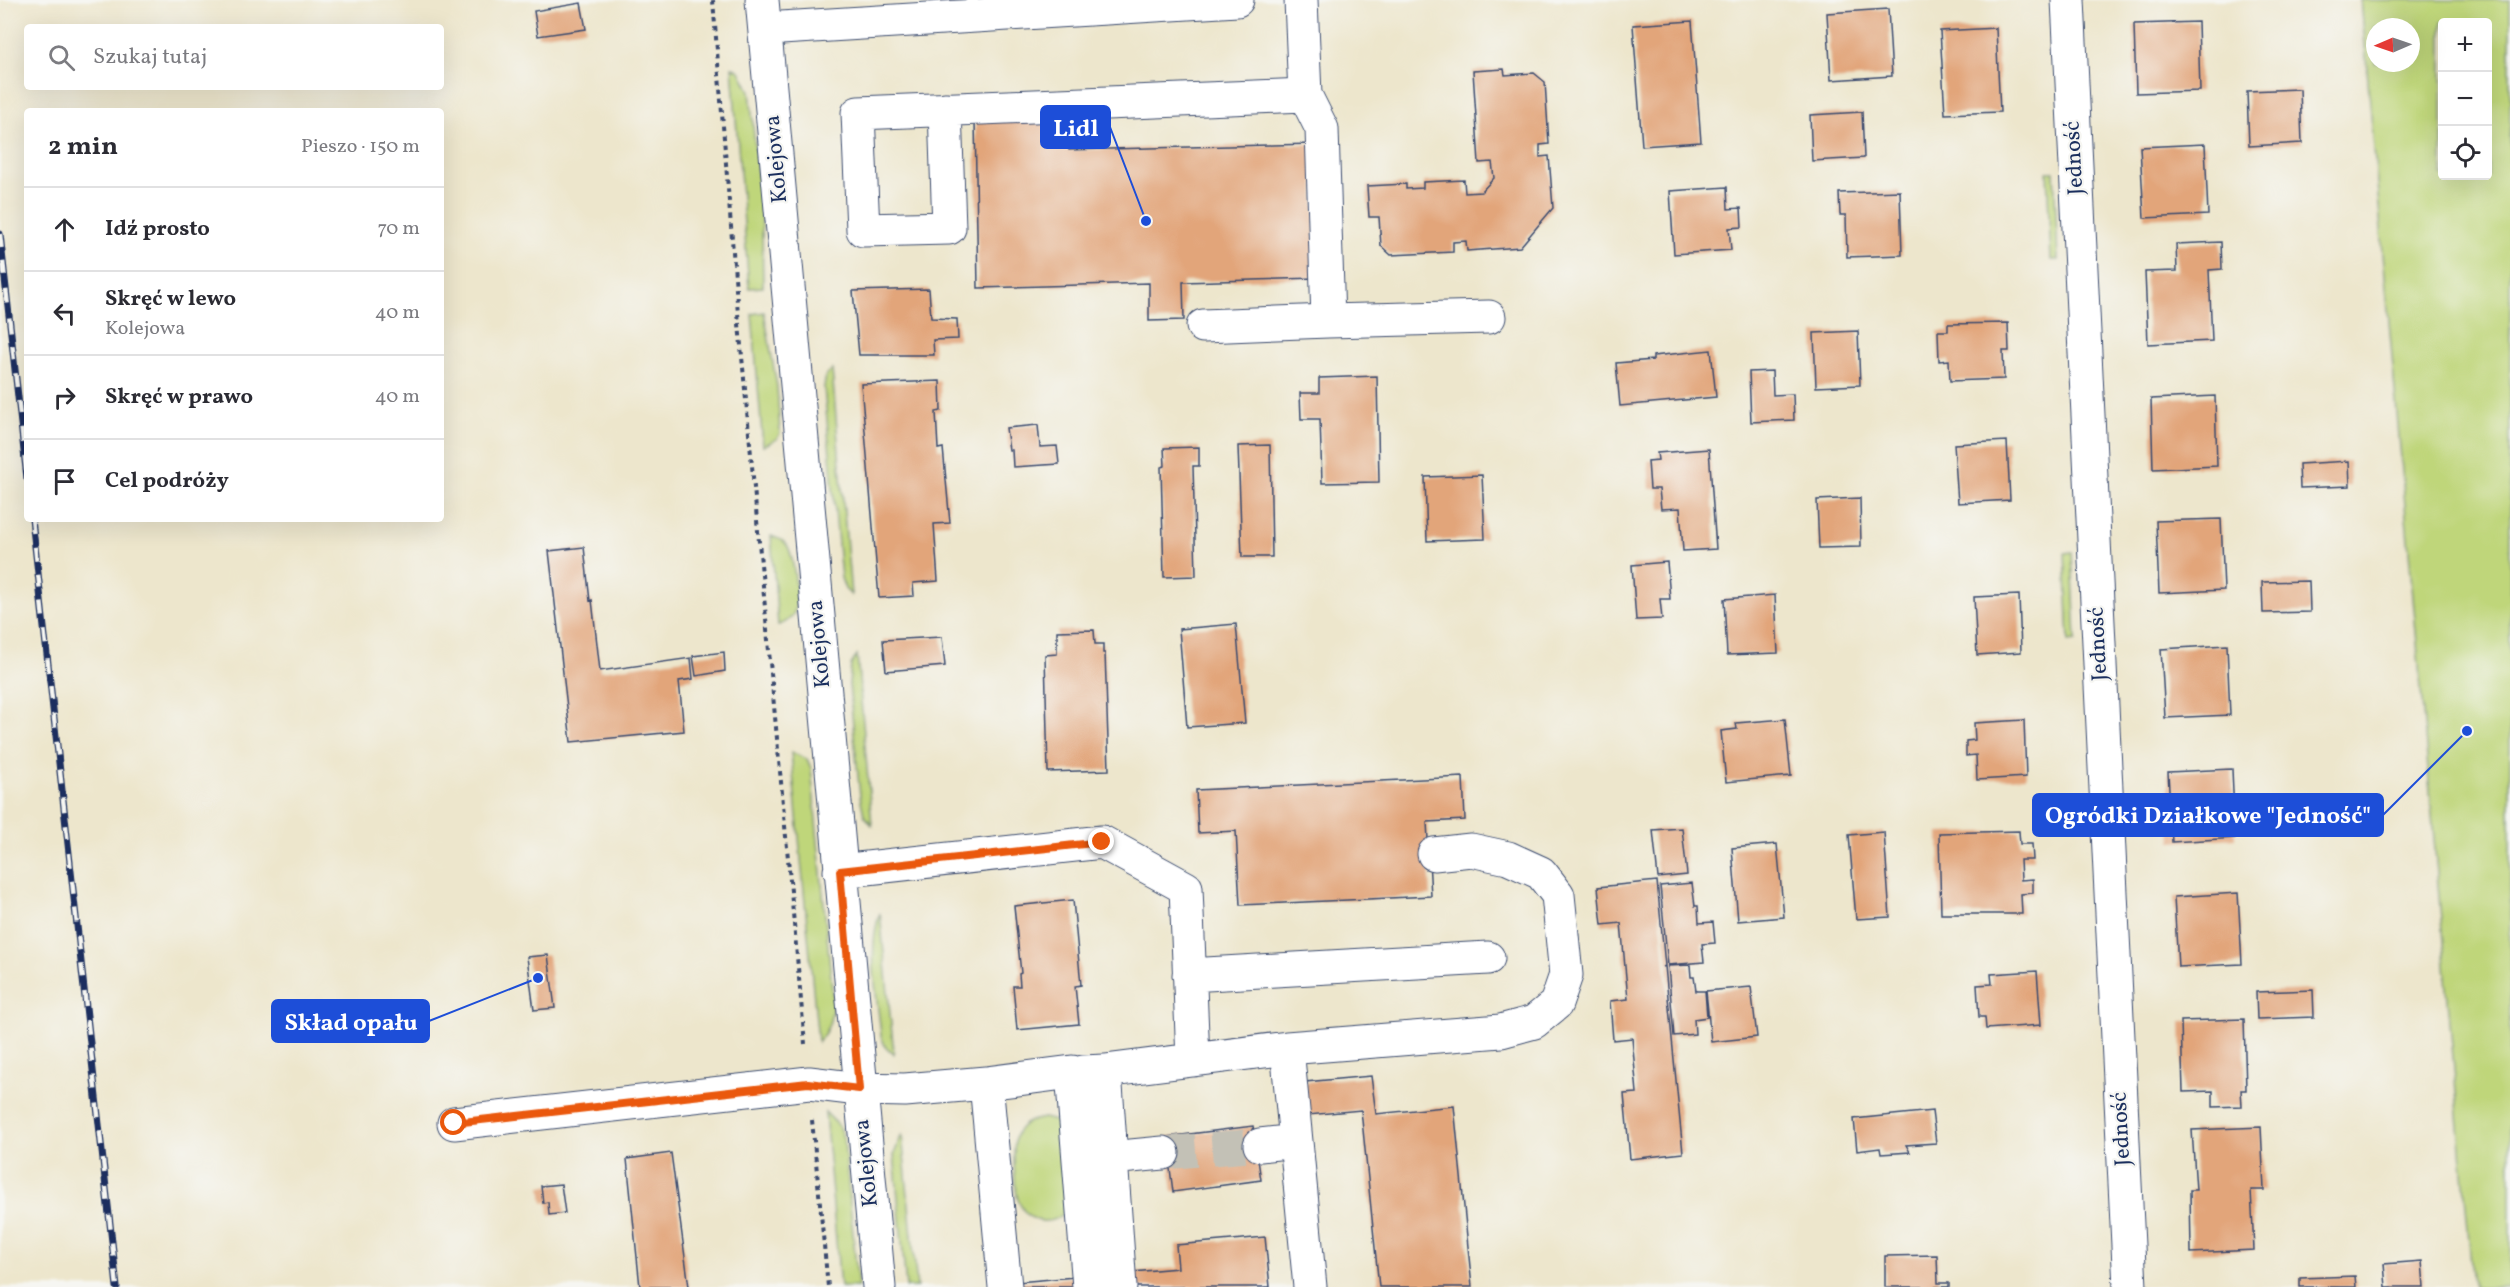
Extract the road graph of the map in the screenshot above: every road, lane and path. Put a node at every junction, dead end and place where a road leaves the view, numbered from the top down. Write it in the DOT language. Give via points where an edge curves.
graph roads {
  1 [pos="713,0"];
  2 [pos="1237,0"];
  3 [pos="1301,0"];
  4 [pos="2068,0"];
  5 [pos="763,15"];
  6 [pos="1305,95"];
  7 [pos="945,109"];
  8 [pos="1489,317"];
  9 [pos="1328,321"];
  10 [pos="1203,326"];
  11 [pos="1434,854"];
  12 [pos="840,871"];
  13 [pos="1488,958"];
  14 [pos="1190,975"];
  15 [pos="1287,1048"];
  16 [pos="1193,1060"];
  17 [pos="1105,1071"];
  18 [pos="1072,1072"];
  19 [pos="808,1083"];
  20 [pos="986,1083"];
  21 [pos="859,1089"];
  22 [pos="454,1123"];
  23 [pos="1296,1141"];
  24 [pos="1260,1145"];
  25 [pos="1163,1153"];
  26 [pos="1110,1158"];
  27 [pos="828,1287"];
  28 [pos="879,1287"];
  29 [pos="1005,1287"];
  30 [pos="1089,1287"];
  31 [pos="1120,1287"];
  32 [pos="1310,1287"];
  33 [pos="2130,1287"];
  1 -- 19 [label="path"];
  2 -- 5 [label="street"];
  3 -- 6 [label="street"];
  4 -- 33 [label="street, Jedność"];
  5 -- 12 [label="street, Kolejowa"];
  6 -- 7 [label="street"];
  6 -- 9 [label="street" via="1322,129"];
  8 -- 9 [label="street"];
  9 -- 10 [label="street"];
  11 -- 15 [label="street" via="1471,850 1508,858 1541,873 1558,895 1566,975 1556,1004 1534,1022 1501,1031"];
  12 -- 14 [label="street" via="1102,842 1186,888"];
  12 -- 21 [label="street, Kolejowa"];
  13 -- 14 [label="street"];
  14 -- 16 [label="street"];
  15 -- 16 [label="street"];
  15 -- 23 [label="street"];
  16 -- 17 [label="street"];
  17 -- 18 [label="street"];
  17 -- 26 [label="street"];
  18 -- 20 [label="street"];
  18 -- 30 [label="street"];
  19 -- 21 [label="street"];
  19 -- 22 [label="street"];
  19 -- 27 [label="path"];
  20 -- 21 [label="street" via="905,1090"];
  20 -- 29 [label="street"];
  21 -- 28 [label="street, Kolejowa"];
  23 -- 24 [label="street"];
  23 -- 32 [label="street"];
  25 -- 26 [label="street"];
  26 -- 31 [label="street"];
}
